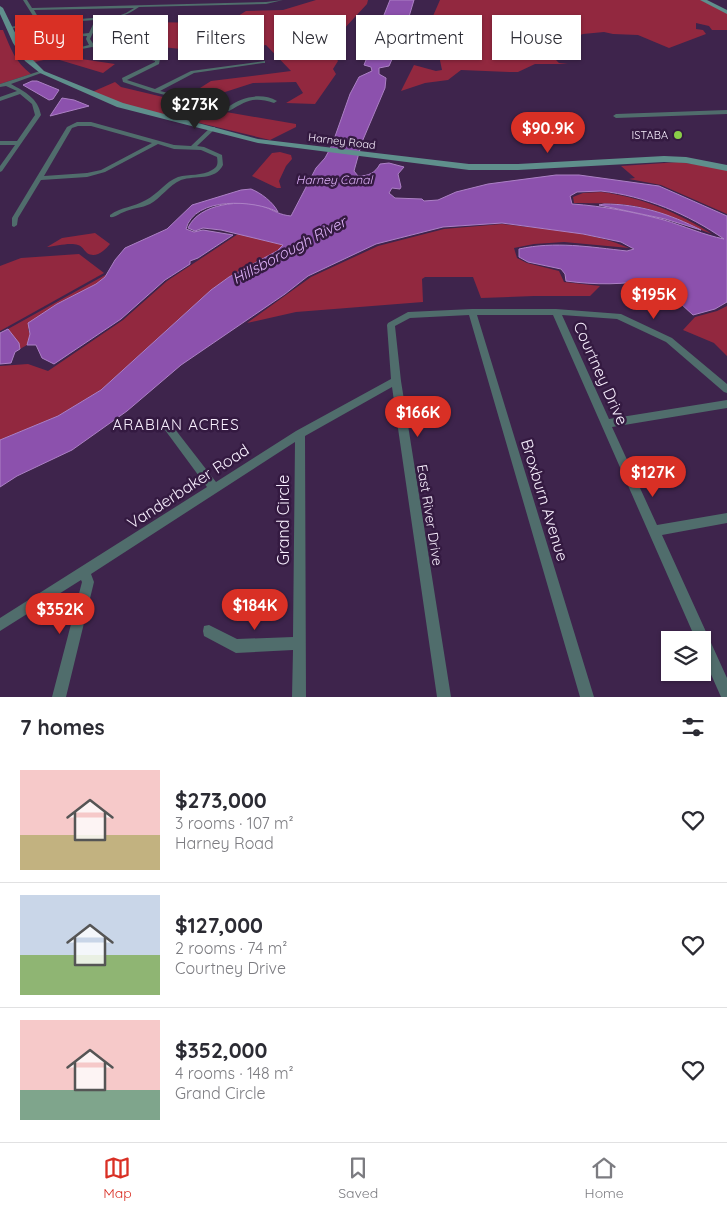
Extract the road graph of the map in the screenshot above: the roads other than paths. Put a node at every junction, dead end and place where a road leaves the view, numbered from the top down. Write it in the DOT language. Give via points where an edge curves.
graph roads {
  1 [pos="25,0"];
  2 [pos="183,0"];
  3 [pos="281,0"];
  4 [pos="703,0"];
  5 [pos="220,4"];
  6 [pos="181,5"];
  7 [pos="140,6"];
  8 [pos="0,8"];
  9 [pos="31,9"];
  10 [pos="175,12"];
  11 [pos="727,12"];
  12 [pos="216,13"];
  13 [pos="35,15"];
  14 [pos="121,15"];
  15 [pos="15,27"];
  16 [pos="0,28"];
  17 [pos="10,28"];
  18 [pos="93,28"];
  19 [pos="90,34"];
  20 [pos="83,35"];
  21 [pos="92,46"];
  22 [pos="83,48"];
  23 [pos="263,62"];
  24 [pos="42,72"];
  25 [pos="8,84"];
  26 [pos="0,86"];
  27 [pos="155,91"];
  28 [pos="20,92"];
  29 [pos="0,99"];
  30 [pos="274,101"];
  31 [pos="727,112"];
  32 [pos="616,116"];
  33 [pos="213,128"];
  34 [pos="0,143"];
  35 [pos="20,143"];
  36 [pos="156,143"];
  37 [pos="192,148"];
  38 [pos="727,168"];
  39 [pos="0,170"];
  40 [pos="40,178"];
  41 [pos="112,216"];
  42 [pos="14,224"];
  43 [pos="472,312"];
  44 [pos="556,312"];
  45 [pos="396,381"];
  46 [pos="727,389"];
  47 [pos="727,404"];
  48 [pos="606,424"];
  49 [pos="168,427"];
  50 [pos="300,434"];
  51 [pos="214,488"];
  52 [pos="727,518"];
  53 [pos="654,531"];
  54 [pos="84,572"];
  55 [pos="0,625"];
  56 [pos="209,631"];
  57 [pos="299,643"];
  58 [pos="727,694"];
  59 [pos="59,697"];
  60 [pos="299,697"];
  61 [pos="444,697"];
  62 [pos="587,697"];
  1 -- 9 [label="street"];
  2 -- 6 [label="street"];
  3 -- 5 [label="street"];
  4 -- 11 [label="street"];
  5 -- 6 [label="street"];
  5 -- 12 [label="street"];
  6 -- 7 [label="street"];
  6 -- 10 [label="street"];
  7 -- 9 [label="street"];
  7 -- 14 [label="street"];
  8 -- 17 [label="street, Harney Road"];
  9 -- 13 [label="street"];
  15 -- 17 [label="street"];
  16 -- 17 [label="street"];
  17 -- 24 [label="street, Harney Road" via="27,61"];
  18 -- 19 [label="street"];
  19 -- 20 [label="street"];
  19 -- 21 [label="street" via="88,39"];
  21 -- 22 [label="street"];
  21 -- 27 [label="street" via="108,52 158,60 124,79"];
  23 -- 27 [label="street" via="193,72"];
  24 -- 25 [label="street"];
  24 -- 33 [label="street, Harney Road" via="120,105"];
  25 -- 26 [label="street"];
  25 -- 28 [label="street"];
  27 -- 30 [label="street" via="229,108 246,98"];
  28 -- 29 [label="street"];
  28 -- 35 [label="street" via="34,101 38,115"];
  31 -- 32 [label="street"];
  33 -- 37 [label="street"];
  33 -- 38 [label="street, Harney Road" via="258,141 469,167 664,158"];
  34 -- 35 [label="street"];
  35 -- 39 [label="street"];
  36 -- 37 [label="street"];
  36 -- 40 [label="street" via="103,171"];
  36 -- 40 [label="street" via="90,124 70,126"];
  37 -- 41 [label="street" via="217,153 222,162 220,167 214,172 170,183 148,201"];
  40 -- 42 [label="street"];
  43 -- 44 [label="street, East River Drive"];
  43 -- 45 [label="street, East River Drive" via="408,315 391,324"];
  43 -- 62 [label="street, Broxburn Avenue"];
  44 -- 46 [label="street, East River Drive" via="618,316 669,340"];
  44 -- 48 [label="street, Courtney Drive"];
  45 -- 50 [label="street, Vanderbaker Road"];
  45 -- 61 [label="street, East River Drive"];
  47 -- 48 [label="street"];
  48 -- 53 [label="street, Courtney Drive"];
  49 -- 51 [label="street"];
  50 -- 51 [label="street, Vanderbaker Road"];
  50 -- 57 [label="street, Grand Circle"];
  51 -- 54 [label="street, Vanderbaker Road"];
  52 -- 53 [label="street"];
  53 -- 58 [label="street, Courtney Drive"];
  54 -- 55 [label="street, Vanderbaker Road"];
  54 -- 59 [label="street" via="88,582"];
  56 -- 57 [label="street" via="236,646"];
  57 -- 60 [label="street, Grand Circle"];
}
